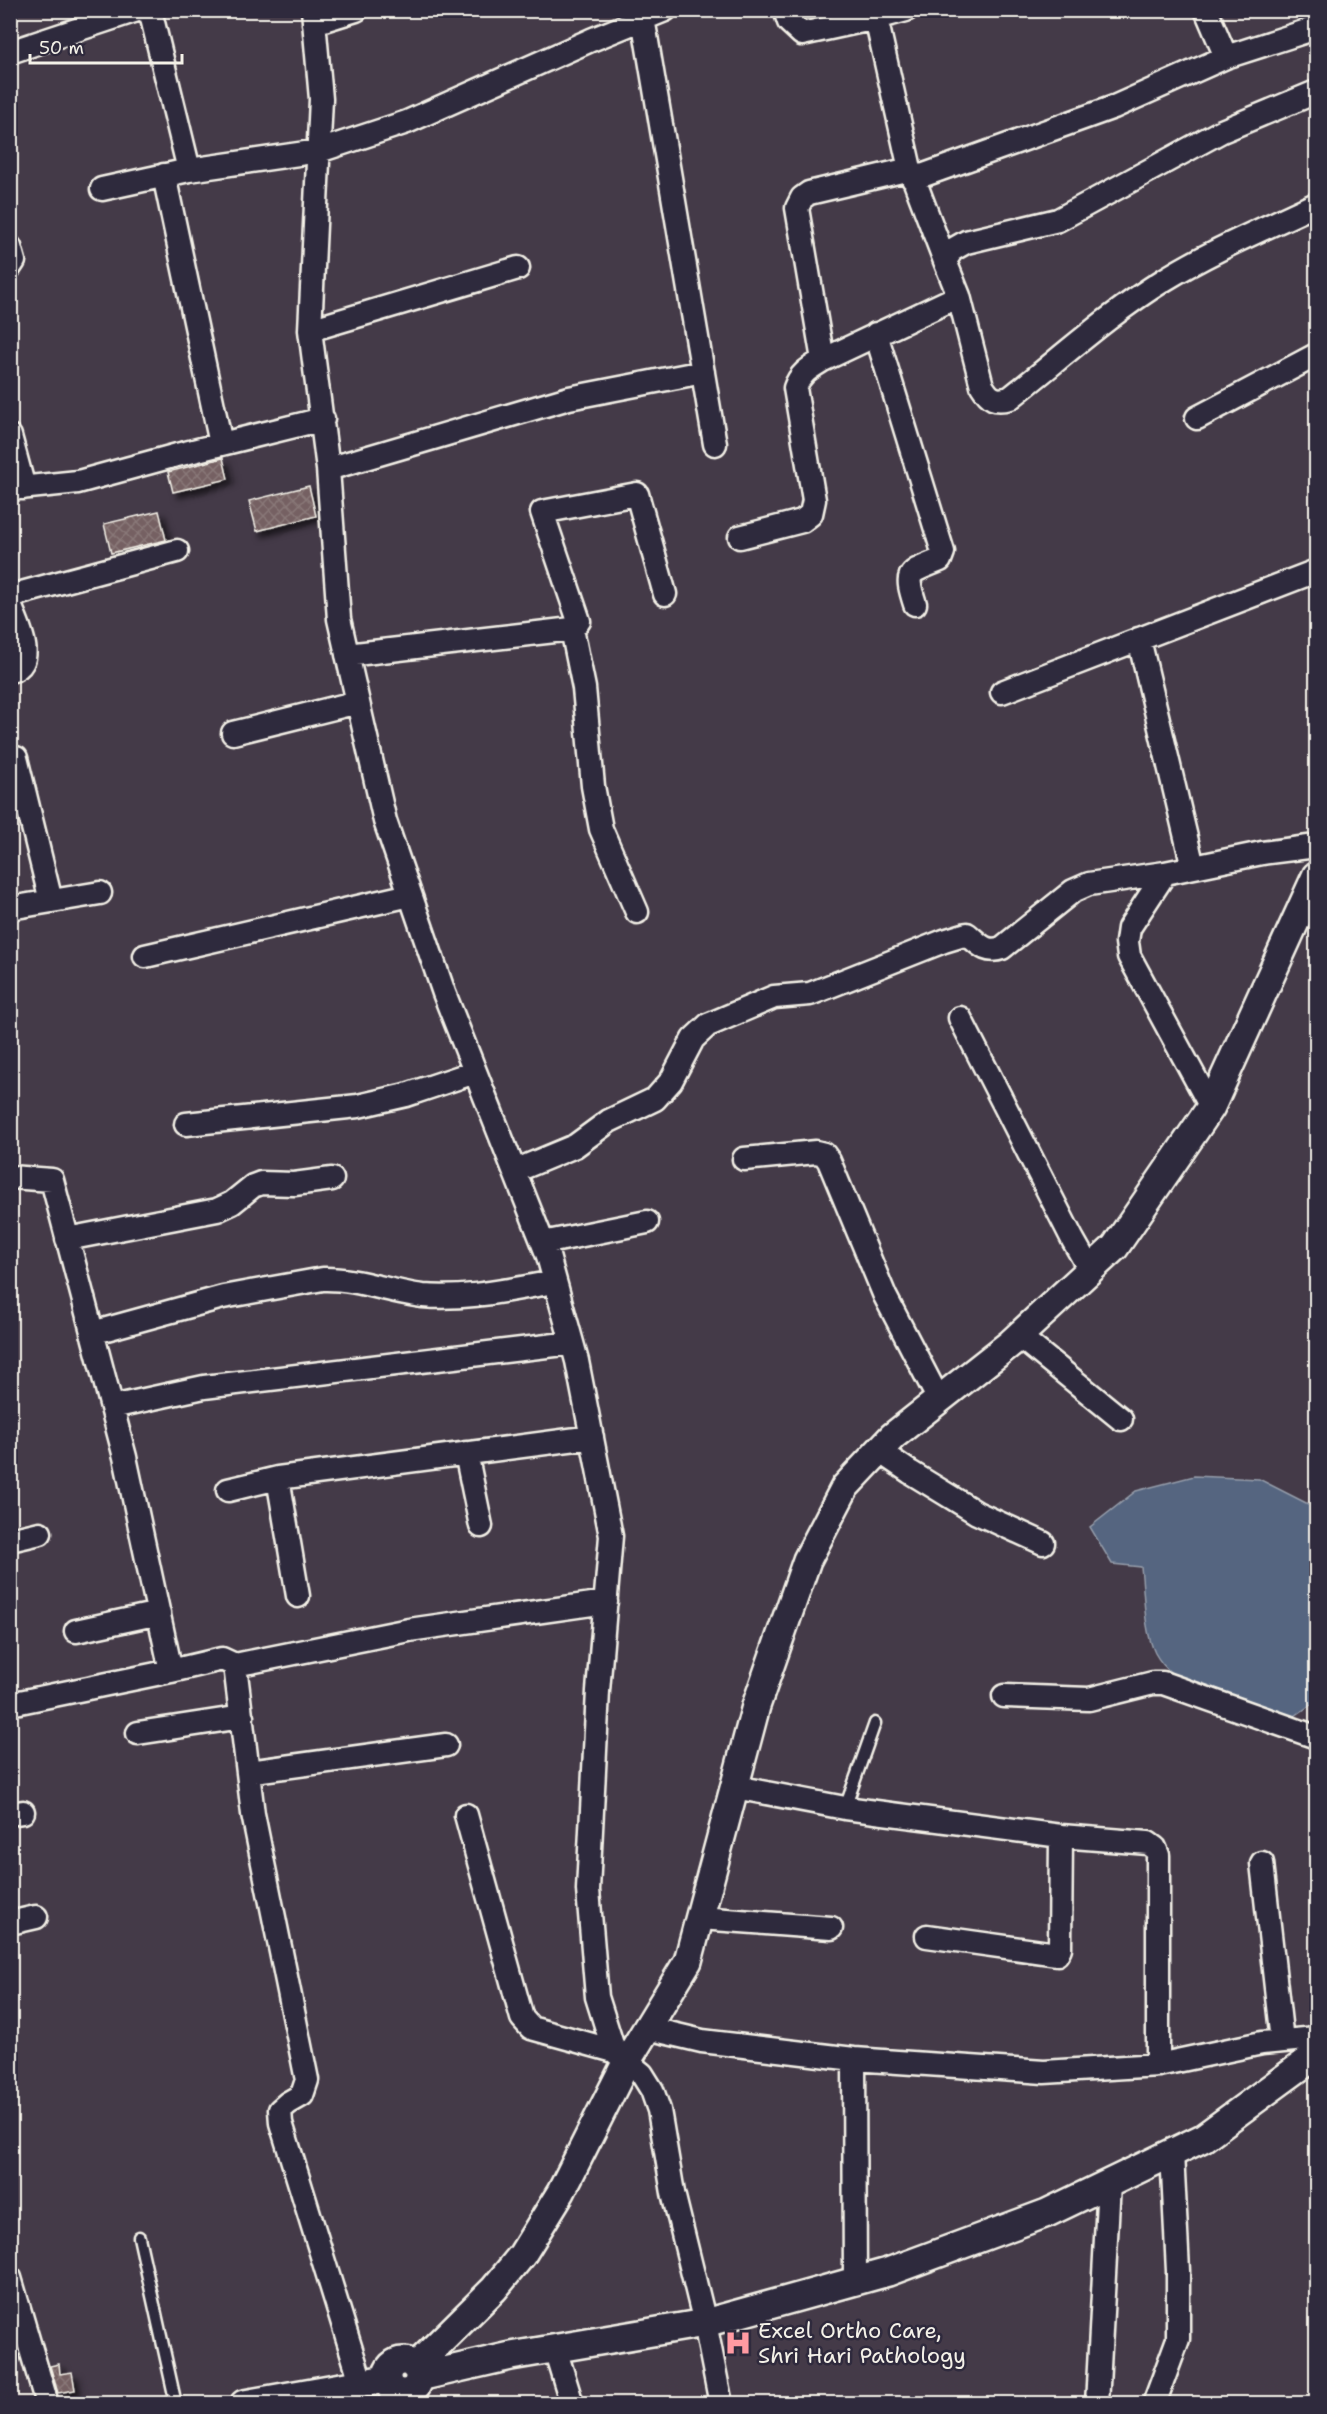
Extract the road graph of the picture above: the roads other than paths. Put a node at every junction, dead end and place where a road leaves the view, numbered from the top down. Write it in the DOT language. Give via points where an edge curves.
graph roads {
  1 [pos="137,10"];
  2 [pos="150,10"];
  3 [pos="356,10"];
  4 [pos="665,10"];
  5 [pos="785,10"];
  6 [pos="906,10"];
  7 [pos="1206,10"];
  8 [pos="314,17"];
  9 [pos="643,18"];
  10 [pos="876,18"];
  11 [pos="1317,28"];
  12 [pos="10,52"];
  13 [pos="1226,57"];
  14 [pos="1317,92"];
  15 [pos="319,151"];
  16 [pos="189,170"];
  17 [pos="912,174"];
  18 [pos="164,176"];
  19 [pos="102,189"];
  20 [pos="1317,204"];
  21 [pos="10,246"];
  22 [pos="945,261"];
  23 [pos="10,267"];
  24 [pos="518,268"];
  25 [pos="959,296"];
  26 [pos="310,330"];
  27 [pos="876,334"];
  28 [pos="1317,355"];
  29 [pos="823,360"];
  30 [pos="703,372"];
  31 [pos="1197,418"];
  32 [pos="323,419"];
  33 [pos="10,436"];
  34 [pos="221,444"];
  35 [pos="715,444"];
  36 [pos="328,468"];
  37 [pos="17,488"];
  38 [pos="740,537"];
  39 [pos="177,550"];
  40 [pos="1317,571"];
  41 [pos="665,594"];
  42 [pos="10,596"];
  43 [pos="915,603"];
  44 [pos="10,605"];
  45 [pos="572,630"];
  46 [pos="1139,639"];
  47 [pos="347,656"];
  48 [pos="10,671"];
  49 [pos="1002,692"];
  50 [pos="358,702"];
  51 [pos="233,733"];
  52 [pos="16,758"];
  53 [pos="1317,846"];
  54 [pos="1193,867"];
  55 [pos="1165,873"];
  56 [pos="1317,876"];
  57 [pos="100,893"];
  58 [pos="410,895"];
  59 [pos="51,901"];
  60 [pos="10,908"];
  61 [pos="637,912"];
  62 [pos="145,956"];
  63 [pos="960,1018"];
  64 [pos="475,1072"];
  65 [pos="1211,1107"];
  66 [pos="186,1124"];
  67 [pos="744,1159"];
  68 [pos="515,1171"];
  69 [pos="10,1177"];
  70 [pos="332,1179"];
  71 [pos="647,1222"];
  72 [pos="67,1239"];
  73 [pos="543,1243"];
  74 [pos="1090,1270"];
  75 [pos="555,1282"];
  76 [pos="92,1333"];
  77 [pos="1019,1336"];
  78 [pos="572,1343"];
  79 [pos="939,1400"];
  80 [pos="112,1407"];
  81 [pos="1121,1419"];
  82 [pos="592,1437"];
  83 [pos="879,1451"];
  84 [pos="465,1453"];
  85 [pos="279,1478"];
  86 [pos="228,1490"];
  87 [pos="481,1526"];
  88 [pos="40,1533"];
  89 [pos="10,1540"];
  90 [pos="1043,1543"];
  91 [pos="298,1596"];
  92 [pos="606,1602"];
  93 [pos="159,1612"];
  94 [pos="76,1631"];
  95 [pos="236,1665"];
  96 [pos="171,1671"];
  97 [pos="1005,1696"];
  98 [pos="10,1704"];
  99 [pos="242,1717"];
  100 [pos="875,1723"];
  101 [pos="138,1733"];
  102 [pos="1317,1737"];
  103 [pos="446,1745"];
  104 [pos="249,1772"];
  105 [pos="735,1787"];
  106 [pos="845,1808"];
  107 [pos="466,1815"];
  108 [pos="1061,1836"];
  109 [pos="1262,1863"];
  110 [pos="36,1917"];
  111 [pos="700,1918"];
  112 [pos="10,1923"];
  113 [pos="831,1928"];
  114 [pos="927,1936"];
  115 [pos="646,2028"];
  116 [pos="1317,2038"];
  117 [pos="1282,2042"];
  118 [pos="1317,2055"];
  119 [pos="620,2056"];
  120 [pos="854,2059"];
  121 [pos="1158,2065"];
  122 [pos="1172,2153"];
  123 [pos="1109,2183"];
  124 [pos="139,2237"];
  125 [pos="10,2278"];
  126 [pos="855,2281"];
  127 [pos="705,2323"];
  128 [pos="555,2349"];
  129 [pos="417,2372"];
  130 [pos="380,2388"];
  131 [pos="47,2403"];
  132 [pos="176,2403"];
  133 [pos="244,2403"];
  134 [pos="572,2403"];
  135 [pos="721,2403"];
  136 [pos="1097,2403"];
  137 [pos="1155,2403"];
  1 -- 12 [label="street"];
  2 -- 16 [label="street"];
  3 -- 8 [label="street"];
  4 -- 9 [label="street"];
  5 -- 10 [label="street" via="789,22 802,34"];
  6 -- 10 [label="street"];
  7 -- 13 [label="street"];
  8 -- 15 [label="street" via="321,99"];
  9 -- 15 [label="street" via="407,122"];
  9 -- 30 [label="street"];
  10 -- 17 [label="street"];
  11 -- 13 [label="street"];
  13 -- 17 [label="street" via="1114,107"];
  14 -- 22 [label="street" via="1222,131 1058,220 966,242 952,250"];
  15 -- 16 [label="street"];
  15 -- 26 [label="street"];
  16 -- 18 [label="street"];
  17 -- 22 [label="street"];
  17 -- 29 [label="street" via="809,193 799,202"];
  18 -- 19 [label="street"];
  18 -- 34 [label="street"];
  20 -- 25 [label="street" via="1165,279 1010,398 1000,401 989,397 982,386"];
  21 -- 23 [label="street" via="14,261"];
  22 -- 25 [label="street"];
  24 -- 26 [label="street"];
  25 -- 27 [label="street"];
  26 -- 32 [label="street"];
  27 -- 29 [label="street"];
  27 -- 43 [label="street" via="944,552 940,560 909,576"];
  28 -- 31 [label="street"];
  29 -- 38 [label="street" via="803,373 795,388 814,500 811,514 802,521"];
  30 -- 35 [label="street"];
  30 -- 36 [label="street" via="569,398"];
  32 -- 34 [label="street"];
  32 -- 36 [label="street"];
  33 -- 37 [label="street"];
  34 -- 37 [label="street" via="78,482"];
  36 -- 47 [label="street" via="339,619"];
  39 -- 42 [label="street"];
  40 -- 46 [label="street"];
  41 -- 45 [label="street" via="637,494 542,512 579,621"];
  44 -- 48 [label="street" via="26,650 23,661"];
  45 -- 47 [label="street"];
  45 -- 61 [label="street" via="584,688 601,829"];
  46 -- 49 [label="street"];
  46 -- 54 [label="street"];
  47 -- 50 [label="street"];
  50 -- 51 [label="street"];
  50 -- 58 [label="street" via="385,821"];
  52 -- 59 [label="street"];
  53 -- 54 [label="street"];
  54 -- 55 [label="street"];
  55 -- 65 [label="street" via="1129,928 1129,956"];
  55 -- 68 [label="street" via="1089,884 1072,891 1002,948 993,951 985,950 967,934 810,994 774,997 708,1025 693,1039 671,1081 655,1099 609,1121 574,1146"];
  56 -- 65 [label="street"];
  57 -- 59 [label="street"];
  58 -- 62 [label="street"];
  58 -- 64 [label="street"];
  59 -- 60 [label="street"];
  63 -- 74 [label="street"];
  64 -- 66 [label="street" via="366,1104"];
  64 -- 68 [label="street"];
  65 -- 74 [label="street" via="1115,1247"];
  67 -- 79 [label="street" via="824,1154 885,1296"];
  68 -- 73 [label="street"];
  69 -- 72 [label="street" via="52,1180"];
  70 -- 72 [label="street" via="261,1183 217,1210"];
  71 -- 73 [label="street"];
  72 -- 76 [label="street"];
  73 -- 75 [label="street"];
  74 -- 77 [label="street"];
  75 -- 76 [label="street" via="446,1297 323,1279 223,1297"];
  75 -- 78 [label="street"];
  76 -- 80 [label="street"];
  77 -- 79 [label="street"];
  77 -- 81 [label="street"];
  78 -- 80 [label="street" via="204,1387"];
  78 -- 82 [label="street"];
  79 -- 83 [label="street"];
  80 -- 93 [label="street"];
  82 -- 84 [label="street"];
  82 -- 92 [label="street" via="612,1536"];
  83 -- 90 [label="street" via="976,1513"];
  83 -- 105 [label="street" via="845,1487 807,1560 756,1706"];
  84 -- 85 [label="street"];
  84 -- 87 [label="street"];
  85 -- 86 [label="street"];
  85 -- 91 [label="street"];
  88 -- 89 [label="street"];
  92 -- 95 [label="street" via="409,1630"];
  92 -- 119 [label="street" via="588,1890 597,1997"];
  93 -- 94 [label="street"];
  93 -- 96 [label="street"];
  95 -- 96 [label="street" via="222,1659"];
  95 -- 99 [label="street"];
  96 -- 98 [label="street"];
  97 -- 102 [label="street" via="1089,1699 1163,1683"];
  99 -- 101 [label="street"];
  99 -- 104 [label="street"];
  100 -- 106 [label="lane"];
  103 -- 104 [label="street"];
  104 -- 130 [label="street" via="253,1814 307,2080 302,2095 280,2110 281,2123"];
  105 -- 106 [label="street"];
  105 -- 111 [label="street"];
  106 -- 108 [label="street"];
  107 -- 119 [label="street" via="522,2018 531,2028"];
  108 -- 114 [label="street" via="1058,1954"];
  108 -- 121 [label="street" via="1148,1843 1158,1855"];
  109 -- 117 [label="street"];
  110 -- 112 [label="street"];
  111 -- 113 [label="street"];
  111 -- 115 [label="street" via="688,1961"];
  115 -- 119 [label="street"];
  115 -- 120 [label="street" via="702,2041"];
  116 -- 117 [label="street"];
  117 -- 121 [label="street"];
  118 -- 122 [label="street" via="1203,2138"];
  119 -- 127 [label="street" via="642,2074 659,2110 673,2193"];
  119 -- 129 [label="street" via="561,2192 522,2255"];
  120 -- 121 [label="street" via="1044,2072"];
  120 -- 126 [label="street"];
  122 -- 123 [label="street"];
  122 -- 137 [label="street" via="1178,2339"];
  123 -- 126 [label="street" via="1047,2213"];
  123 -- 136 [label="street"];
  124 -- 132 [label="lane"];
  125 -- 131 [label="street"];
  126 -- 127 [label="street"];
  127 -- 128 [label="street"];
  127 -- 135 [label="street"];
  128 -- 129 [label="street"];
  128 -- 134 [label="street"];
  129 -- 130 [label="street" via="412,2390 402,2393"];
  130 -- 133 [label="street"];
}
